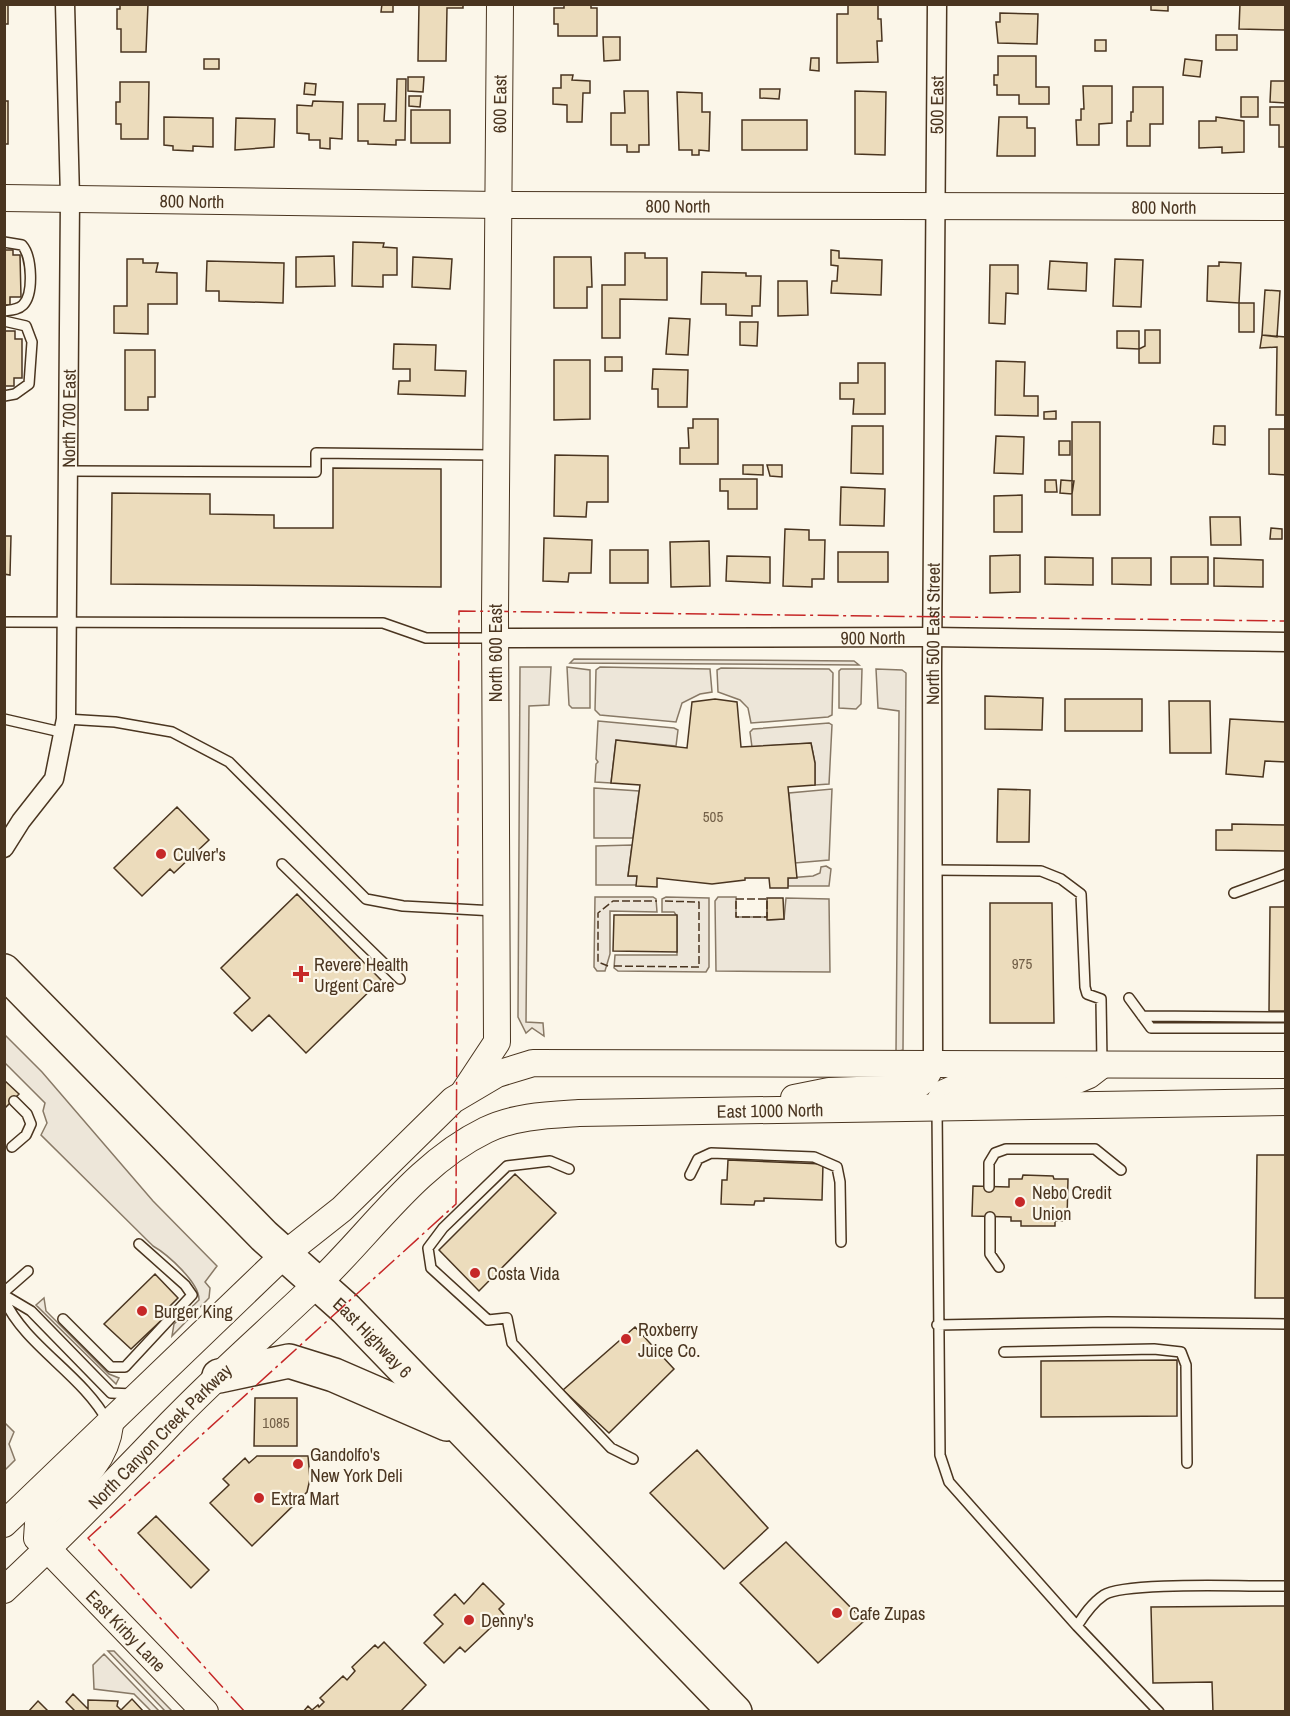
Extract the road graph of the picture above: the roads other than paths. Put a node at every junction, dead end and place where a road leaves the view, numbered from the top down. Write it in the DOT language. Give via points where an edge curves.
graph roads {
  1 [pos="65,4"];
  2 [pos="500,4"];
  3 [pos="937,4"];
  4 [pos="4,198"];
  5 [pos="70,198"];
  6 [pos="498,205"];
  7 [pos="938,205"];
  8 [pos="1286,207"];
  9 [pos="4,242"];
  10 [pos="4,311"];
  11 [pos="4,321"];
  12 [pos="4,396"];
  13 [pos="496,456"];
  14 [pos="68,471"];
  15 [pos="4,622"];
  16 [pos="68,623"];
  17 [pos="932,637"];
  18 [pos="495,638"];
  19 [pos="1286,642"];
  20 [pos="4,719"];
  21 [pos="65,726"];
  22 [pos="13,825"];
  23 [pos="4,848"];
  24 [pos="282,864"];
  25 [pos="932,870"];
  26 [pos="1286,874"];
  27 [pos="1234,893"];
  28 [pos="498,911"];
  29 [pos="4,970"];
  30 [pos="400,979"];
  31 [pos="1130,998"];
  32 [pos="1142,1016"];
  33 [pos="1286,1017"];
  34 [pos="1286,1028"];
  35 [pos="497,1042"];
  36 [pos="532,1063"];
  37 [pos="933,1063"];
  38 [pos="1102,1065"];
  39 [pos="1286,1065"];
  40 [pos="464,1092"];
  41 [pos="14,1101"];
  42 [pos="1286,1102"];
  43 [pos="938,1106"];
  44 [pos="764,1110"];
  45 [pos="12,1148"];
  46 [pos="569,1169"];
  47 [pos="1121,1170"];
  48 [pos="690,1175"];
  49 [pos="989,1187"];
  50 [pos="990,1217"];
  51 [pos="841,1242"];
  52 [pos="139,1244"];
  53 [pos="285,1254"];
  54 [pos="999,1267"];
  55 [pos="28,1271"];
  56 [pos="317,1284"];
  57 [pos="4,1295"];
  58 [pos="63,1318"];
  59 [pos="1286,1324"];
  60 [pos="938,1325"];
  61 [pos="1004,1352"];
  62 [pos="219,1376"];
  63 [pos="140,1395"];
  64 [pos="110,1425"];
  65 [pos="460,1430"];
  66 [pos="633,1459"];
  67 [pos="1187,1463"];
  68 [pos="4,1524"];
  69 [pos="48,1549"];
  70 [pos="1286,1587"];
  71 [pos="4,1590"];
  72 [pos="1077,1626"];
  73 [pos="205,1712"];
  74 [pos="735,1712"];
  75 [pos="1159,1712"];
  1 -- 5 [label="street, North 700 East"];
  2 -- 6 [label="main road, 600 East"];
  3 -- 7 [label="street, 500 East"];
  4 -- 5 [label="main road, 800 North"];
  5 -- 6 [label="main road, 800 North"];
  5 -- 14 [label="street, North 700 East"];
  6 -- 7 [label="main road, 800 North"];
  6 -- 13 [label="main road, North 600 East"];
  7 -- 8 [label="main road, 800 North"];
  7 -- 17 [label="street, North 500 East Street"];
  9 -- 10 [label="lane" via="15,242 27,250 29,289 24,304"];
  11 -- 12 [label="lane" via="26,326 32,342 29,384"];
  13 -- 14 [label="lane" via="316,453 316,472"];
  13 -- 18 [label="main road, North 600 East"];
  14 -- 16 [label="street, North 700 East"];
  15 -- 16 [label="lane"];
  16 -- 18 [label="lane" via="383,623 426,638"];
  16 -- 21 [label="street, North 700 East"];
  17 -- 18 [label="street, 900 North"];
  17 -- 19 [label="street, 900 North"];
  17 -- 25 [label="street, North 500 East Street"];
  18 -- 28 [label="main road, North 600 East"];
  20 -- 21 [label="lane"];
  21 -- 22 [label="street, North 700 East" via="54,778"];
  21 -- 28 [label="lane" via="115,722 172,732 229,762 366,899 403,906"];
  22 -- 23 [label="street, North 700 East"];
  24 -- 30 [label="lane"];
  25 -- 37 [label="street, North 500 East Street"];
  25 -- 38 [label="lane" via="1041,871 1061,879 1081,894 1085,987 1088,994 1101,999"];
  26 -- 27 [label="lane"];
  28 -- 35 [label="main road, North 600 East"];
  29 -- 53 [label="highway, East Highway 6"];
  31 -- 32 [label="lane"];
  32 -- 33 [label="lane"];
  32 -- 34 [label="lane" via="1151,1028"];
  35 -- 36 [label="main road"];
  35 -- 40 [label="main road"];
  36 -- 37 [label="main road"];
  36 -- 40 [label="main road" via="497,1074"];
  37 -- 38 [label="main road"];
  37 -- 44 [label="main road" via="924,1080 914,1088 829,1091 784,1100"];
  38 -- 39 [label="main road"];
  38 -- 43 [label="main road" via="1070,1083 960,1086 944,1093"];
  40 -- 53 [label="main road" via="342,1209"];
  41 -- 45 [label="lane" via="27,1114 30,1124 26,1135"];
  42 -- 43 [label="main road, East 1000 North"];
  43 -- 44 [label="main road, East 1000 North"];
  43 -- 60 [label="lane"];
  44 -- 56 [label="main road, East 1000 North" via="579,1113 500,1124 453,1149 429,1168"];
  46 -- 66 [label="lane" via="550,1161 507,1166 443,1228 428,1248 431,1268 488,1320 507,1318 512,1343 611,1448"];
  47 -- 49 [label="lane" via="1095,1149 1006,1149 995,1153 989,1163"];
  48 -- 51 [label="lane" via="698,1160 711,1153 814,1157 837,1167"];
  50 -- 54 [label="lane" via="990,1254"];
  52 -- 58 [label="lane" via="192,1295 125,1367 111,1367"];
  53 -- 56 [label="highway, East Highway 6"];
  53 -- 63 [label="main road"];
  55 -- 57 [label="lane"];
  56 -- 62 [label="main road, North Canyon Creek Parkway"];
  56 -- 65 [label="highway, East Highway 6" via="346,1309"];
  57 -- 63 [label="lane" via="30,1311 111,1393"];
  57 -- 64 [label="lane" via="18,1323 97,1401"];
  59 -- 60 [label="lane"];
  60 -- 72 [label="lane" via="940,1455 949,1482"];
  61 -- 67 [label="lane" via="1182,1352 1186,1365"];
  62 -- 65 [label="highway" via="289,1361 334,1375"];
  62 -- 69 [label="main road, North Canyon Creek Parkway"];
  63 -- 64 [label="main road"];
  64 -- 68 [label="main road"];
  64 -- 69 [label="main road" via="101,1458 38,1522 37,1538"];
  65 -- 74 [label="highway, East Highway 6"];
  69 -- 71 [label="main road, North Canyon Creek Parkway"];
  69 -- 73 [label="main road, East Kirby Lane"];
  70 -- 72 [label="lane" via="1140,1587 1106,1593"];
  72 -- 75 [label="lane"];
}
